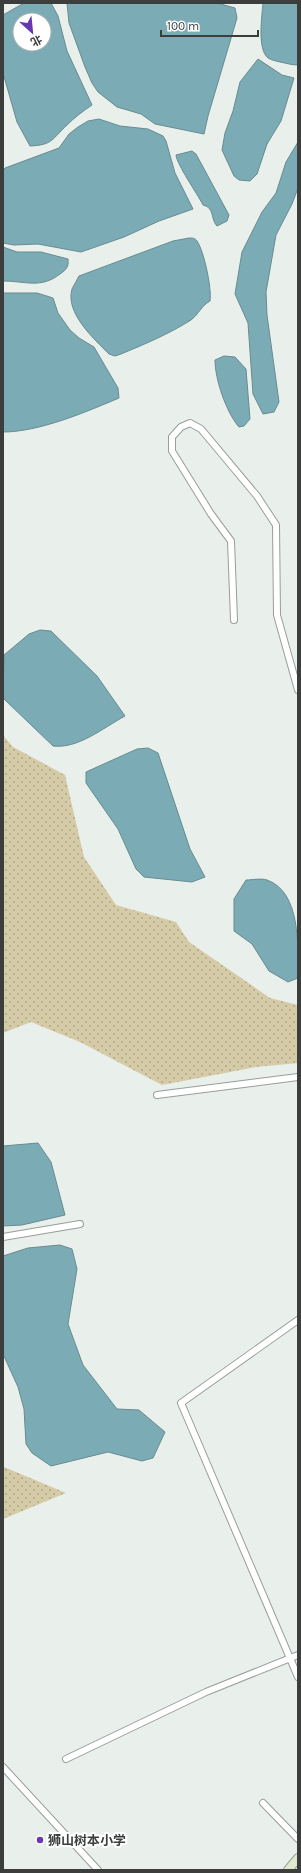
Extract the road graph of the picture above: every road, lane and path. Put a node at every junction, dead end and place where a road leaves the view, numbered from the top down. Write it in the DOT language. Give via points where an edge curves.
graph roads {
  1 [pos="234,620"];
  2 [pos="298,690"];
  3 [pos="298,1077"];
  4 [pos="157,1095"];
  5 [pos="80,1224"];
  6 [pos="3,1237"];
  7 [pos="298,1320"];
  8 [pos="298,1655"];
  9 [pos="290,1658"];
  10 [pos="298,1677"];
  11 [pos="66,1759"];
  12 [pos="3,1767"];
  13 [pos="262,1803"];
  14 [pos="298,1839"];
  15 [pos="298,1858"];
  16 [pos="98,1870"];
  17 [pos="288,1870"];
  1 -- 2 [label="street" via="231,541 172,451 172,437 181,428 190,424 201,430 257,496 276,525 277,615"];
  3 -- 4 [label="street"];
  5 -- 6 [label="street"];
  7 -- 9 [label="street" via="181,1403"];
  8 -- 9 [label="street"];
  9 -- 10 [label="street"];
  9 -- 11 [label="street" via="206,1692"];
  12 -- 16 [label="street"];
  13 -- 14 [label="street"];
  15 -- 17 [label="main road"];
}
